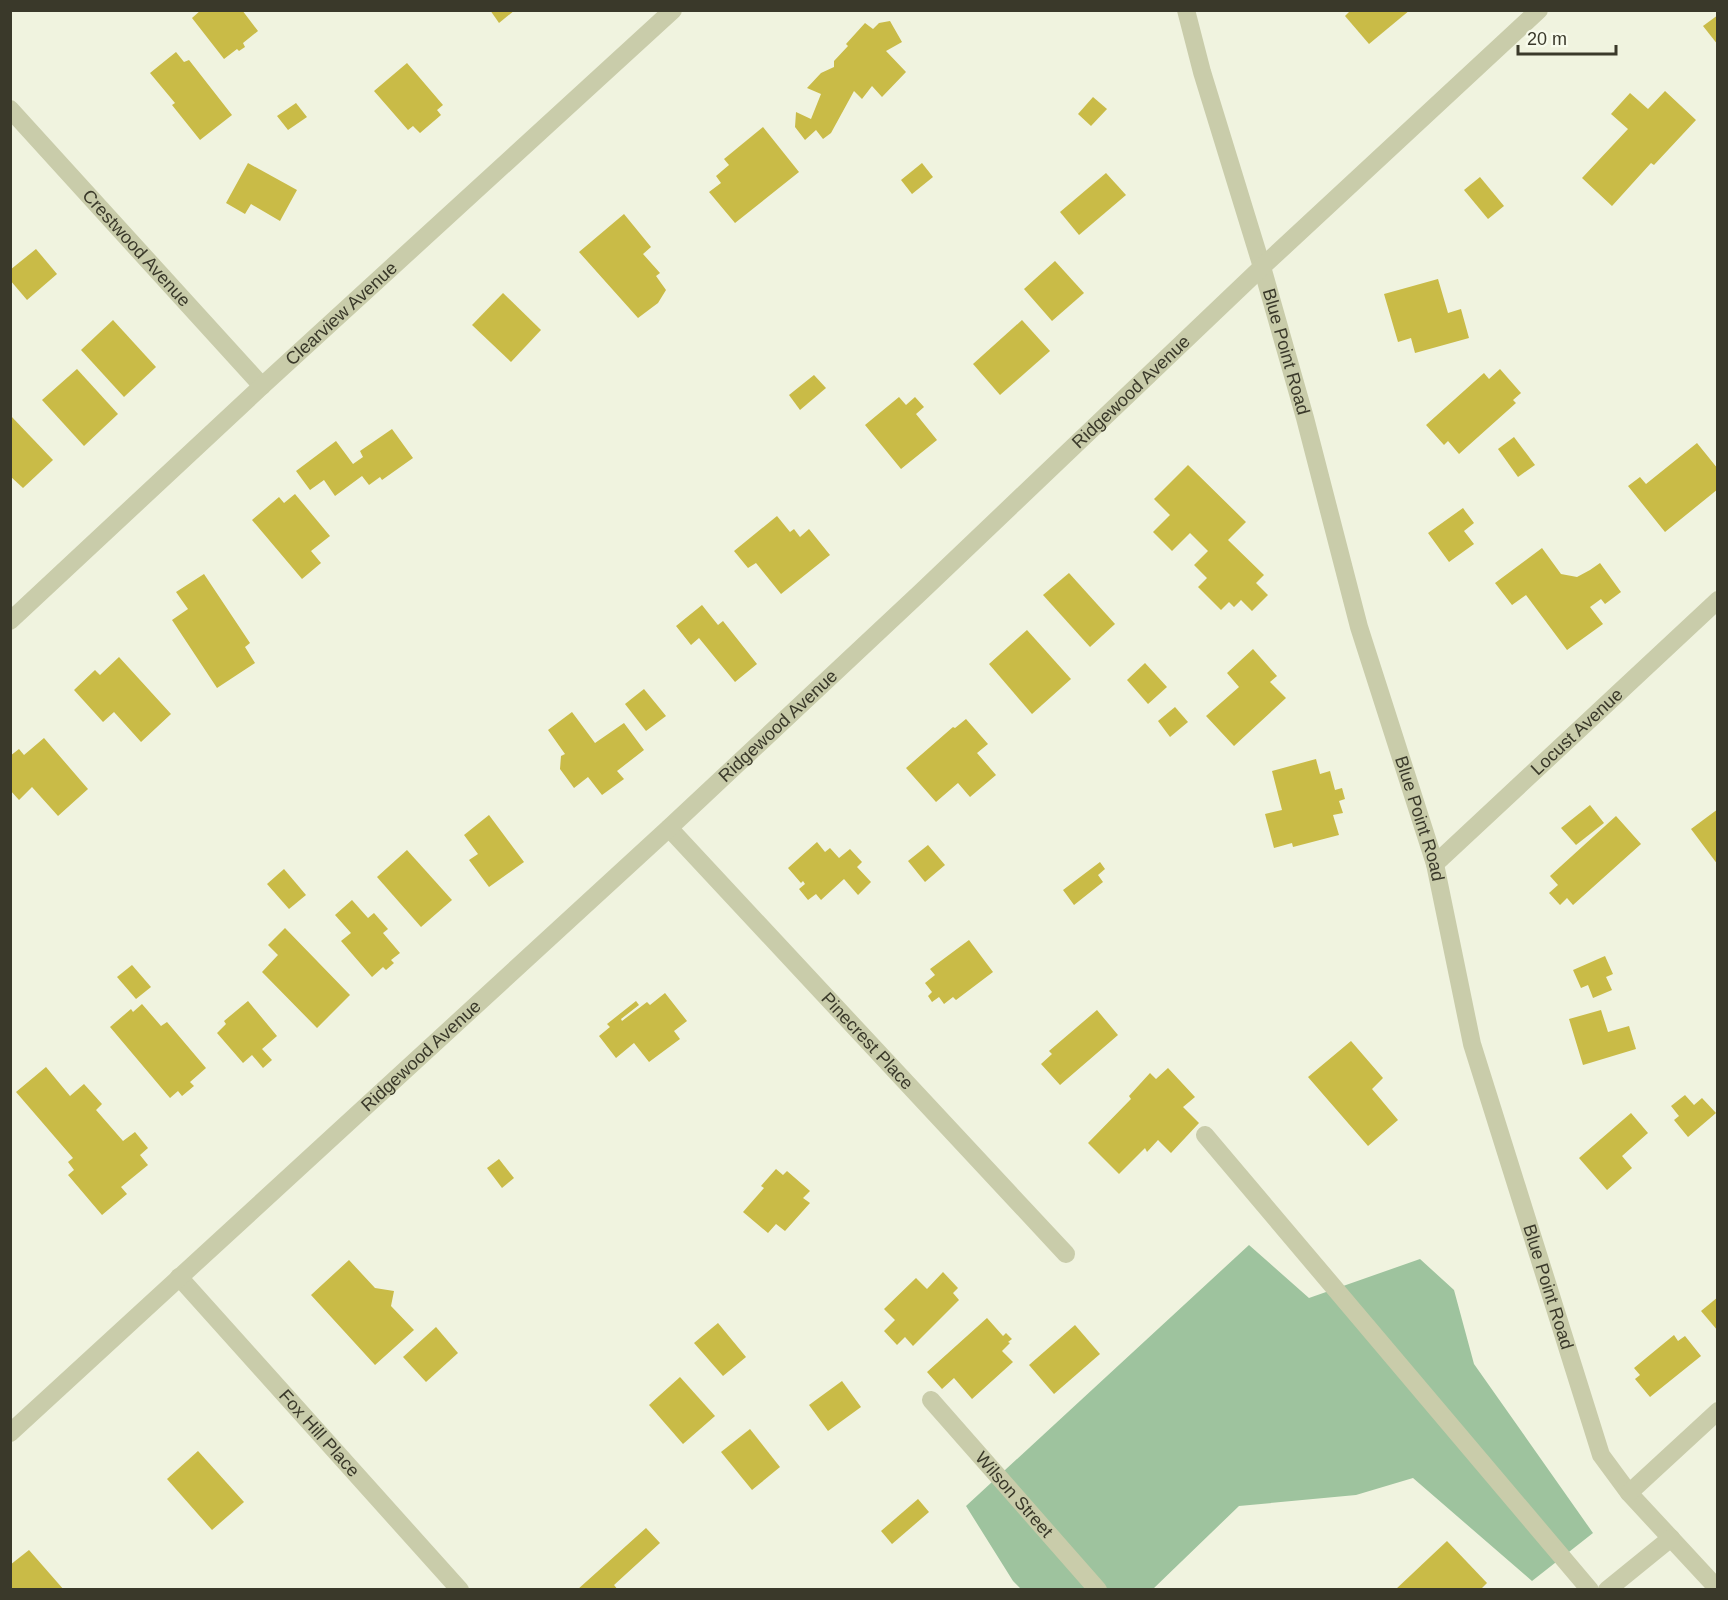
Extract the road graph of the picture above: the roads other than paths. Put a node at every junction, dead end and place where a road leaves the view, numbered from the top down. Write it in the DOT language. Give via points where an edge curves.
graph roads {
  1 [pos="673,10"];
  2 [pos="1186,10"];
  3 [pos="1539,10"];
  4 [pos="10,109"];
  5 [pos="1262,267"];
  6 [pos="262,386"];
  7 [pos="1718,600"];
  8 [pos="10,621"];
  9 [pos="669,828"];
  10 [pos="1435,864"];
  11 [pos="1205,1135"];
  12 [pos="1066,1254"];
  13 [pos="179,1277"];
  14 [pos="931,1400"];
  15 [pos="1718,1411"];
  16 [pos="10,1433"];
  17 [pos="1629,1493"];
  18 [pos="1671,1538"];
  19 [pos="1718,1589"];
  20 [pos="460,1590"];
  21 [pos="1098,1590"];
  22 [pos="1590,1590"];
  23 [pos="1607,1590"];
  1 -- 6 [label="street, Clearview Avenue"];
  2 -- 5 [label="street, Blue Point Road"];
  3 -- 5 [label="street, Ridgewood Avenue"];
  4 -- 6 [label="street, Crestwood Avenue"];
  5 -- 9 [label="street, Ridgewood Avenue"];
  5 -- 10 [label="street, Blue Point Road" via="1359,627"];
  6 -- 8 [label="street, Clearview Avenue"];
  7 -- 10 [label="street, Locust Avenue"];
  9 -- 12 [label="street, Pinecrest Place"];
  9 -- 13 [label="street, Ridgewood Avenue"];
  10 -- 17 [label="street, Blue Point Road" via="1472,1044 1601,1455"];
  11 -- 22 [label="street"];
  13 -- 16 [label="street, Ridgewood Avenue"];
  13 -- 20 [label="street, Fox Hill Place"];
  14 -- 21 [label="street, Wilson Street"];
  15 -- 17 [label="street"];
  17 -- 18 [label="street, Blue Point Road"];
  18 -- 19 [label="street, Blue Point Road"];
  18 -- 23 [label="street"];
}
